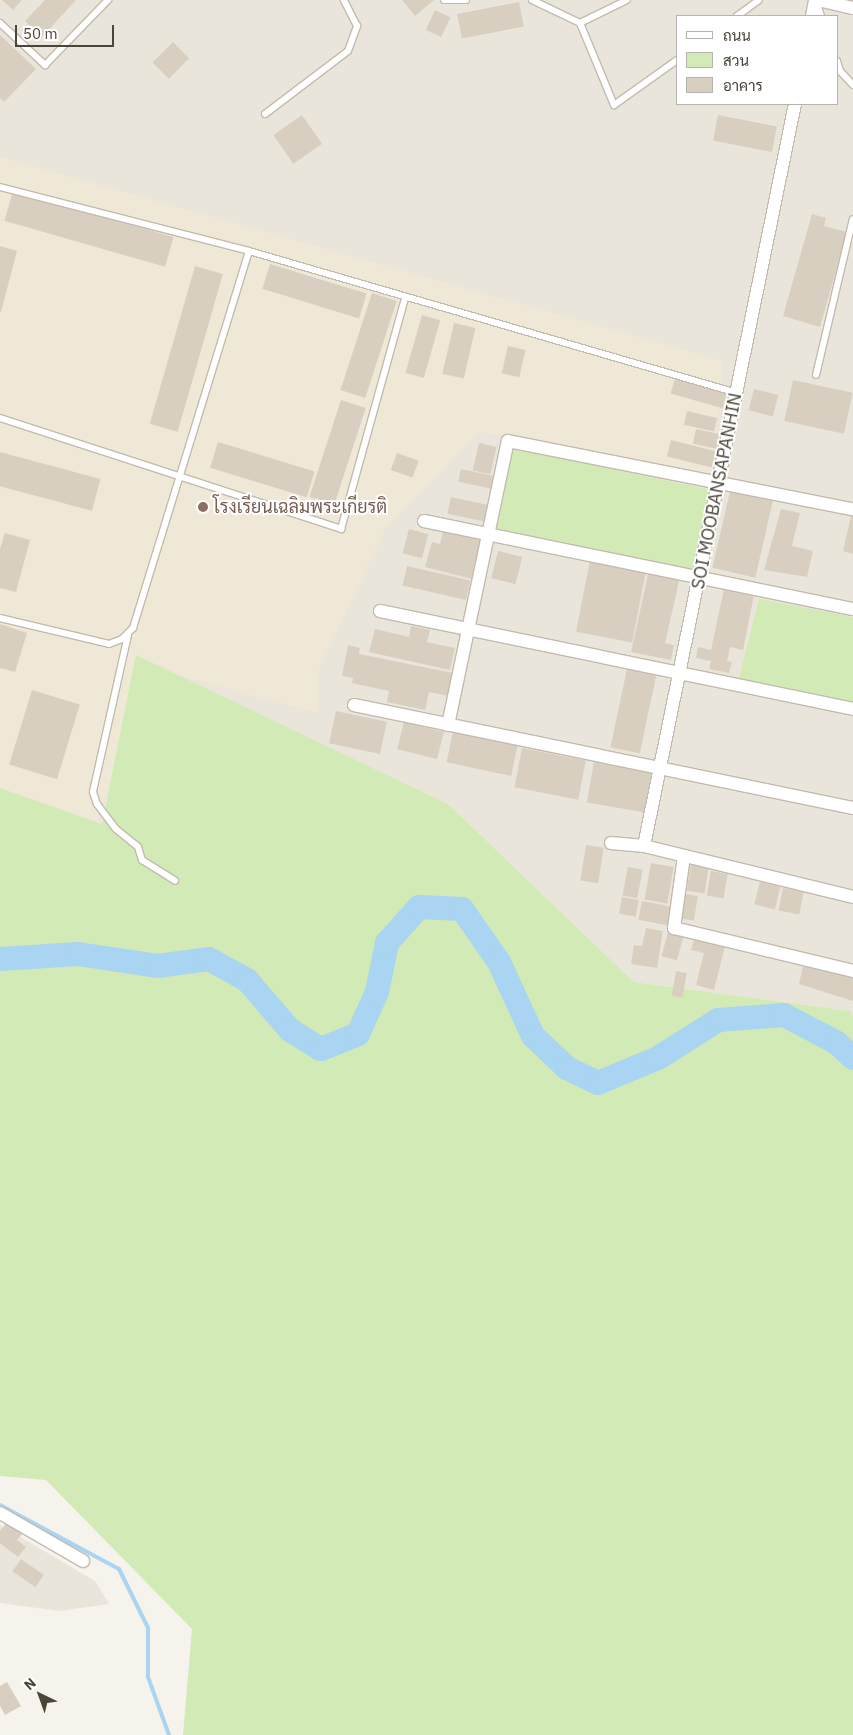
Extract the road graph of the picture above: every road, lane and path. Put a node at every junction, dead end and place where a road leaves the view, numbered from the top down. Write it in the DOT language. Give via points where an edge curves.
graph roads {
  1 [pos="108,0"];
  2 [pos="344,0"];
  3 [pos="444,0"];
  4 [pos="466,0"];
  5 [pos="532,0"];
  6 [pos="627,0"];
  7 [pos="759,0"];
  8 [pos="816,0"];
  9 [pos="853,8"];
  10 [pos="738,15"];
  11 [pos="812,15"];
  12 [pos="821,15"];
  13 [pos="0,23"];
  14 [pos="580,23"];
  15 [pos="676,61"];
  16 [pos="838,64"];
  17 [pos="853,85"];
  18 [pos="795,105"];
  19 [pos="265,114"];
  20 [pos="0,187"];
  21 [pos="853,219"];
  22 [pos="249,251"];
  23 [pos="405,298"];
  24 [pos="816,375"];
  25 [pos="737,393"];
  26 [pos="0,418"];
  27 [pos="178,478"];
  28 [pos="719,483"];
  29 [pos="853,509"];
  30 [pos="424,521"];
  31 [pos="488,534"];
  32 [pos="700,578"];
  33 [pos="853,609"];
  34 [pos="380,610"];
  35 [pos="0,618"];
  36 [pos="469,629"];
  37 [pos="128,633"];
  38 [pos="681,673"];
  39 [pos="354,705"];
  40 [pos="853,709"];
  41 [pos="448,725"];
  42 [pos="661,768"];
  43 [pos="853,808"];
  44 [pos="612,843"];
  45 [pos="644,846"];
  46 [pos="684,856"];
  47 [pos="174,881"];
  48 [pos="853,897"];
  49 [pos="853,970"];
  50 [pos="0,1513"];
  51 [pos="83,1561"];
  1 -- 13 [label="lane" via="45,65"];
  2 -- 19 [label="lane" via="357,26 348,51"];
  3 -- 4 [label="lane"];
  5 -- 14 [label="lane"];
  6 -- 14 [label="lane"];
  7 -- 10 [label="lane"];
  8 -- 9 [label="street"];
  8 -- 11 [label="street"];
  8 -- 12 [label="lane"];
  14 -- 15 [label="lane" via="614,105"];
  16 -- 17 [label="lane"];
  18 -- 25 [label="street, SOI MOOBANSAPANHIN"];
  20 -- 22 [label="lane"];
  21 -- 24 [label="lane"];
  22 -- 23 [label="lane"];
  22 -- 27 [label="lane"];
  23 -- 25 [label="lane"];
  23 -- 27 [label="lane" via="341,530"];
  25 -- 28 [label="street, SOI MOOBANSAPANHIN"];
  26 -- 27 [label="lane"];
  27 -- 37 [label="lane" via="133,628"];
  28 -- 29 [label="street"];
  28 -- 31 [label="street" via="508,441"];
  28 -- 32 [label="street, SOI MOOBANSAPANHIN"];
  30 -- 31 [label="street"];
  31 -- 32 [label="street"];
  31 -- 36 [label="street"];
  32 -- 33 [label="street"];
  32 -- 38 [label="street, SOI MOOBANSAPANHIN"];
  34 -- 36 [label="street"];
  35 -- 37 [label="lane" via="109,644"];
  36 -- 38 [label="street"];
  36 -- 41 [label="street"];
  37 -- 47 [label="lane" via="92,792 96,804 116,830 138,846 142,860"];
  38 -- 40 [label="street"];
  38 -- 42 [label="street, SOI MOOBANSAPANHIN"];
  39 -- 41 [label="street"];
  41 -- 42 [label="street"];
  42 -- 43 [label="street"];
  42 -- 45 [label="street, SOI MOOBANSAPANHIN"];
  44 -- 45 [label="street"];
  45 -- 46 [label="street"];
  46 -- 48 [label="street"];
  46 -- 49 [label="street" via="674,928"];
  50 -- 51 [label="street"];
}
